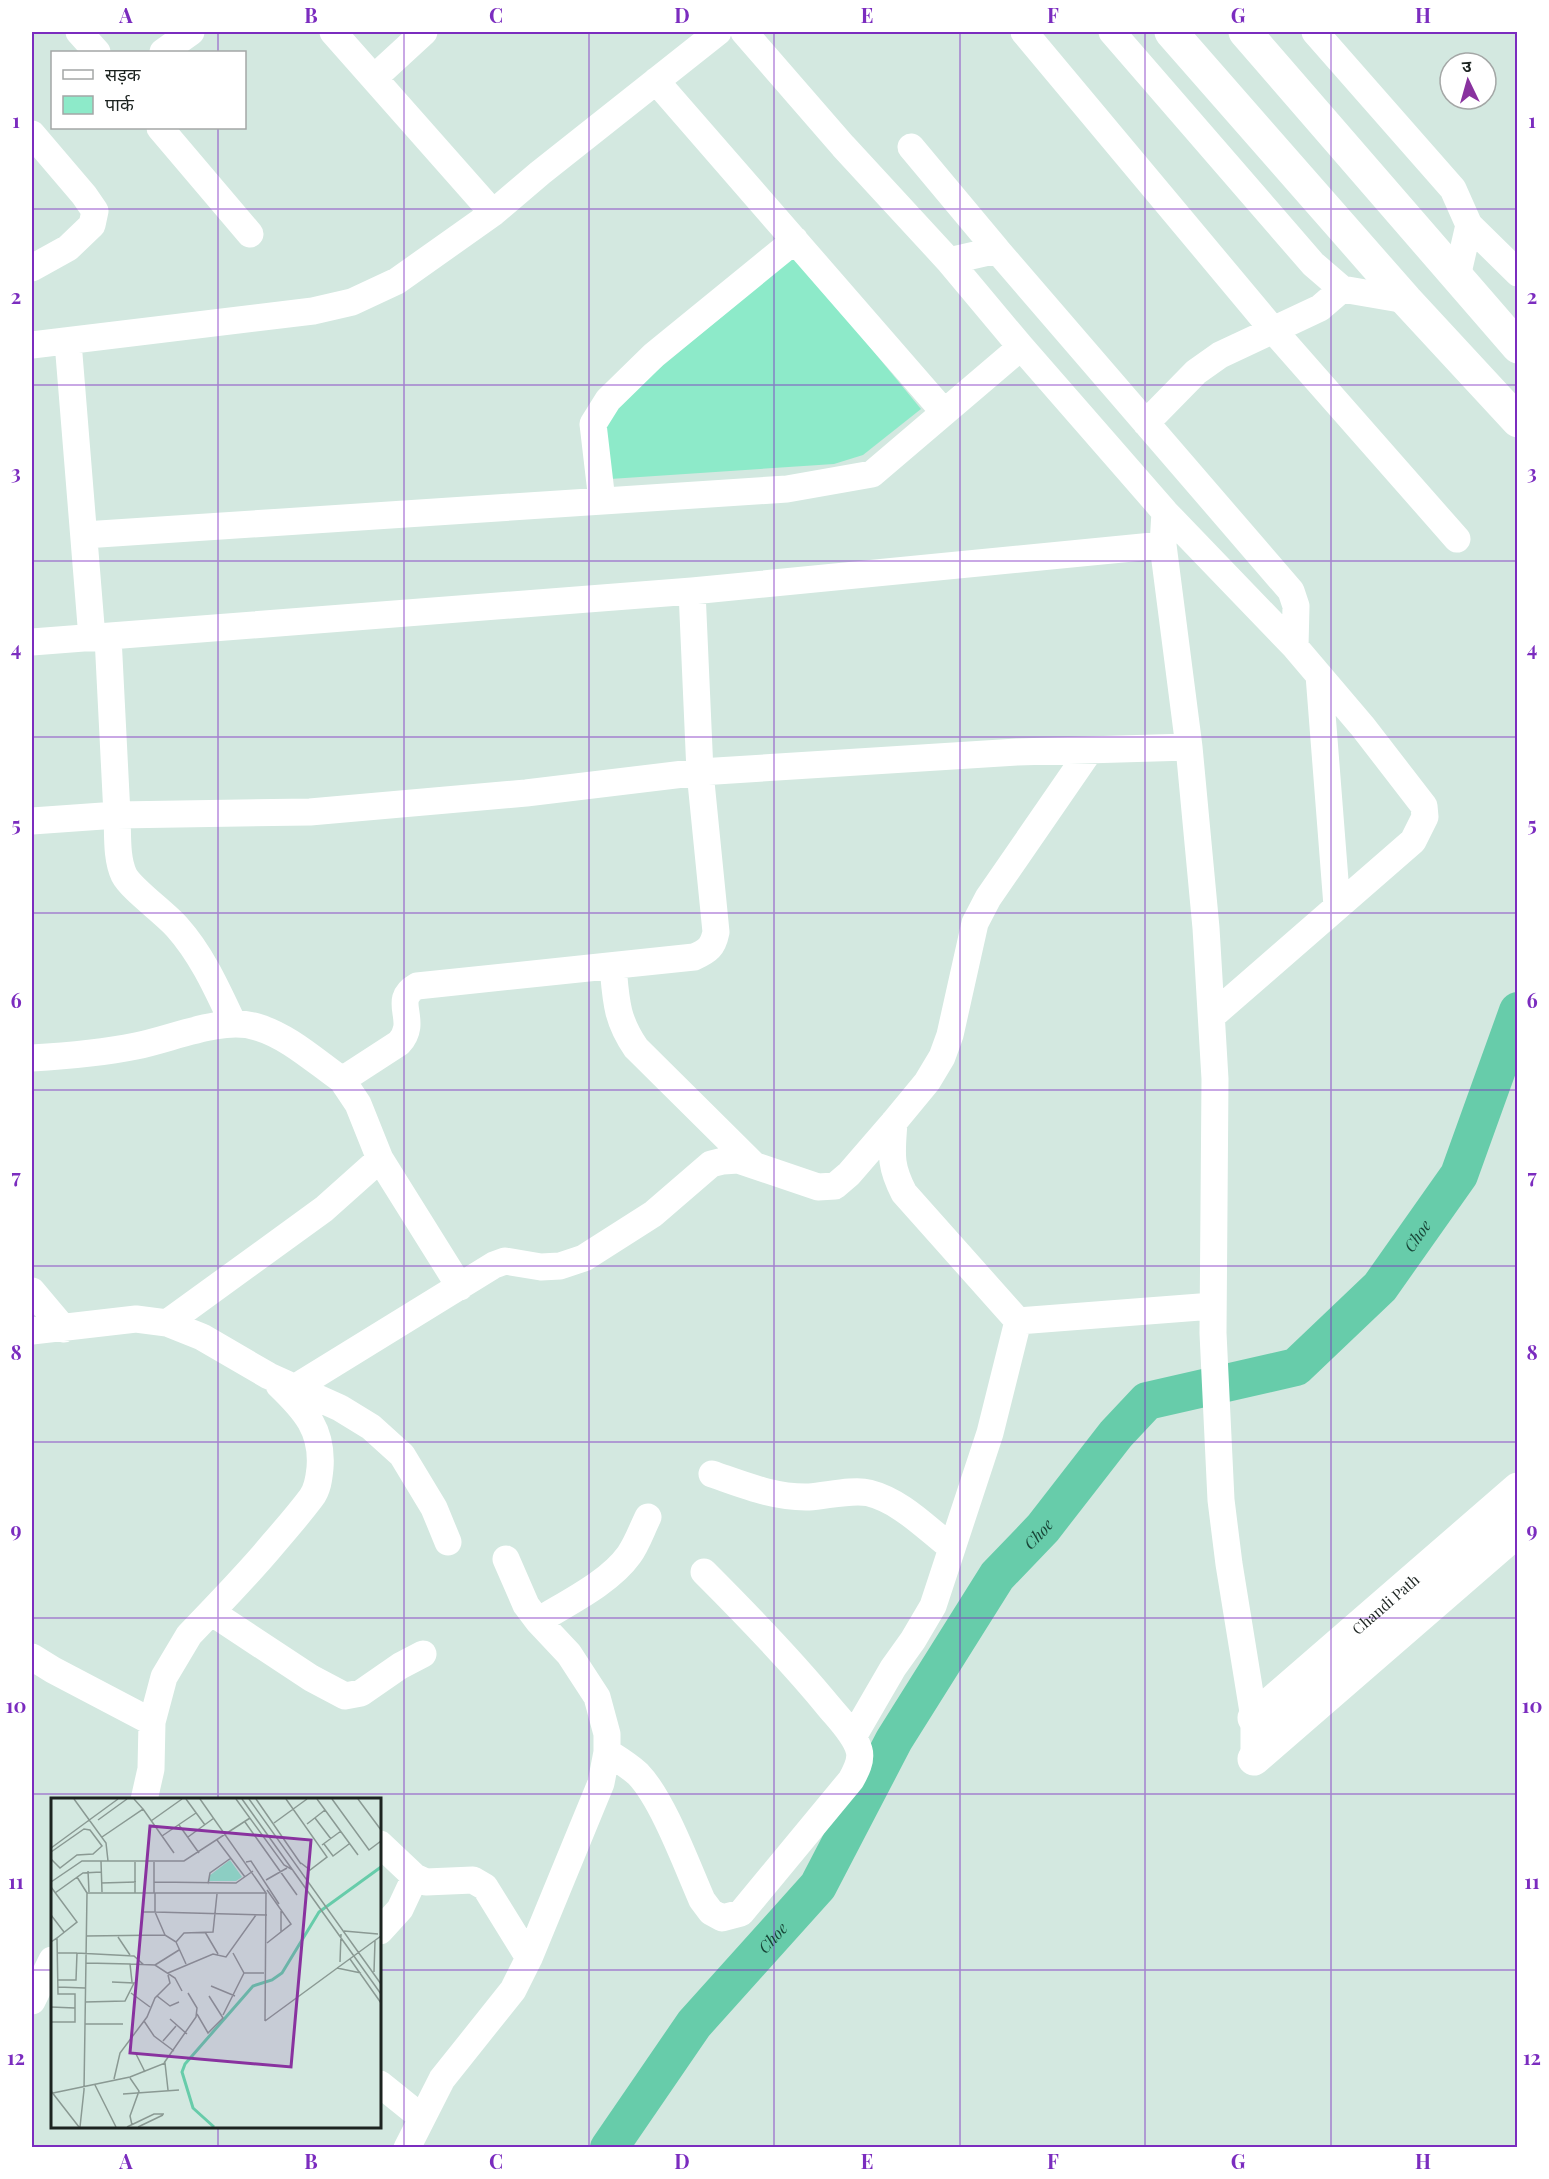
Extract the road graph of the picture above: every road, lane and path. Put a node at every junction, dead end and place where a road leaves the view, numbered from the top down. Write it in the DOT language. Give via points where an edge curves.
graph roads {
  1 [pos="79,32"];
  2 [pos="191,32"];
  3 [pos="333,32"];
  4 [pos="424,32"];
  5 [pos="718,32"];
  6 [pos="744,32"];
  7 [pos="1024,32"];
  8 [pos="1112,32"];
  9 [pos="1171,32"];
  10 [pos="1245,32"];
  11 [pos="1315,32"];
  12 [pos="96,51"];
  13 [pos="164,51"];
  14 [pos="374,78"];
  15 [pos="656,81"];
  16 [pos="161,129"];
  17 [pos="32,134"];
  18 [pos="911,147"];
  19 [pos="493,213"];
  20 [pos="1469,225"];
  21 [pos="250,234"];
  22 [pos="795,240"];
  23 [pos="997,250"];
  24 [pos="949,261"];
  25 [pos="32,268"];
  26 [pos="1518,273"];
  27 [pos="1457,277"];
  28 [pos="1342,290"];
  29 [pos="1406,300"];
  30 [pos="1274,330"];
  31 [pos="68,342"];
  32 [pos="32,345"];
  33 [pos="1021,347"];
  34 [pos="1518,347"];
  35 [pos="944,412"];
  36 [pos="1518,421"];
  37 [pos="1146,423"];
  38 [pos="602,501"];
  39 [pos="1165,512"];
  40 [pos="84,535"];
  41 [pos="1456,539"];
  42 [pos="1163,545"];
  43 [pos="692,591"];
  44 [pos="100,637"];
  45 [pos="32,642"];
  46 [pos="1295,647"];
  47 [pos="1319,675"];
  48 [pos="1189,747"];
  49 [pos="1090,750"];
  50 [pos="700,772"];
  51 [pos="117,815"];
  52 [pos="32,821"];
  53 [pos="1337,906"];
  54 [pos="612,966"];
  55 [pos="1212,1016"];
  56 [pos="233,1023"];
  57 [pos="32,1058"];
  58 [pos="342,1080"];
  59 [pos="894,1122"];
  60 [pos="380,1159"];
  61 [pos="754,1165"];
  62 [pos="460,1287"];
  63 [pos="32,1291"];
  64 [pos="1213,1306"];
  65 [pos="1018,1321"];
  66 [pos="167,1323"];
  67 [pos="64,1329"];
  68 [pos="32,1331"];
  69 [pos="269,1376"];
  70 [pos="296,1387"];
  71 [pos="712,1474"];
  72 [pos="1518,1489"];
  73 [pos="648,1517"];
  74 [pos="1518,1530"];
  75 [pos="448,1542"];
  76 [pos="952,1548"];
  77 [pos="506,1559"];
  78 [pos="704,1572"];
  79 [pos="211,1612"];
  80 [pos="538,1621"];
  81 [pos="423,1654"];
  82 [pos="32,1656"];
  83 [pos="1254,1718"];
  84 [pos="152,1722"];
  85 [pos="853,1737"];
  86 [pos="607,1752"];
  87 [pos="1254,1759"];
  88 [pos="144,1798"];
  89 [pos="381,1845"];
  90 [pos="416,1877"];
  91 [pos="381,1930"];
  92 [pos="529,1958"];
  93 [pos="51,1962"];
  94 [pos="32,2001"];
  95 [pos="381,2085"];
  96 [pos="421,2117"];
  97 [pos="407,2148"];
  1 -- 12 [label="street"];
  2 -- 13 [label="street"];
  3 -- 14 [label="street"];
  4 -- 14 [label="street"];
  5 -- 15 [label="street"];
  6 -- 24 [label="street"];
  7 -- 30 [label="street"];
  8 -- 28 [label="street" via="1313,264"];
  9 -- 29 [label="main road"];
  10 -- 27 [label="main road"];
  11 -- 20 [label="street" via="1453,189"];
  14 -- 19 [label="street"];
  15 -- 19 [label="street"];
  15 -- 22 [label="street"];
  16 -- 21 [label="street"];
  17 -- 25 [label="street" via="95,211 92,225 68,248"];
  18 -- 23 [label="street"];
  19 -- 31 [label="street" via="397,281 352,302 313,311"];
  20 -- 26 [label="street"];
  20 -- 27 [label="street"];
  22 -- 35 [label="street"];
  22 -- 38 [label="street" via="654,355 608,400 593,424"];
  23 -- 24 [label="street"];
  23 -- 37 [label="street"];
  24 -- 33 [label="street"];
  27 -- 34 [label="main road"];
  28 -- 29 [label="street"];
  28 -- 30 [label="street" via="1320,308"];
  29 -- 36 [label="main road"];
  30 -- 37 [label="street" via="1220,355 1196,372"];
  30 -- 41 [label="street"];
  31 -- 32 [label="street"];
  31 -- 40 [label="street"];
  33 -- 35 [label="street"];
  33 -- 39 [label="street"];
  35 -- 38 [label="street" via="872,474 787,489"];
  37 -- 46 [label="street" via="1291,591 1296,606"];
  38 -- 40 [label="street"];
  39 -- 42 [label="street"];
  39 -- 46 [label="street"];
  40 -- 44 [label="street"];
  42 -- 43 [label="street"];
  42 -- 48 [label="street"];
  43 -- 44 [label="street"];
  43 -- 50 [label="street"];
  44 -- 45 [label="street"];
  44 -- 51 [label="street"];
  46 -- 47 [label="street"];
  47 -- 53 [label="street"];
  47 -- 53 [label="street" via="1424,806 1425,817 1413,841"];
  48 -- 49 [label="street"];
  48 -- 55 [label="street"];
  49 -- 50 [label="street"];
  49 -- 59 [label="street" via="988,898 975,923 942,1057"];
  50 -- 51 [label="street" via="310,812"];
  50 -- 54 [label="street" via="716,932 713,944 694,957"];
  51 -- 52 [label="street"];
  51 -- 56 [label="street" via="120,862 125,876 189,940"];
  53 -- 55 [label="street"];
  54 -- 58 [label="street" via="417,987 406,997 406,1035"];
  54 -- 61 [label="street" via="620,1020 636,1048"];
  55 -- 64 [label="street"];
  56 -- 57 [label="street" via="120,1049"];
  56 -- 58 [label="street" via="279,1035"];
  58 -- 60 [label="street" via="358,1104"];
  59 -- 61 [label="street" via="835,1186 818,1187"];
  59 -- 65 [label="street" via="894,1174 904,1193"];
  60 -- 62 [label="street"];
  60 -- 66 [label="street" via="324,1209"];
  61 -- 62 [label="street" via="738,1160 711,1164 653,1214 572,1264 541,1267 505,1262"];
  62 -- 70 [label="street"];
  63 -- 67 [label="street"];
  64 -- 65 [label="street"];
  64 -- 83 [label="street" via="1221,1500"];
  65 -- 76 [label="street" via="990,1433"];
  66 -- 67 [label="street" via="136,1319"];
  66 -- 69 [label="street" via="202,1337"];
  67 -- 68 [label="street"];
  69 -- 70 [label="street"];
  69 -- 79 [label="street" via="311,1420 321,1453 319,1480 312,1497 264,1556"];
  70 -- 75 [label="street" via="371,1427 402,1455 434,1508"];
  71 -- 76 [label="street" via="779,1495 866,1492 897,1504"];
  72 -- 83 [label="main road, Chandi Path"];
  73 -- 80 [label="street" via="629,1555 612,1572"];
  74 -- 87 [label="main road, Chandi Path"];
  76 -- 85 [label="street" via="933,1606"];
  77 -- 80 [label="street" via="517,1588"];
  78 -- 85 [label="street" via="811,1684"];
  79 -- 81 [label="street" via="345,1696 361,1693"];
  79 -- 84 [label="street" via="189,1635 164,1677"];
  80 -- 86 [label="street" via="569,1654 597,1697 607,1734"];
  82 -- 84 [label="street"];
  83 -- 87 [label="street"];
  84 -- 88 [label="street" via="151,1769"];
  85 -- 86 [label="street" via="860,1750 858,1768 851,1780 741,1913 722,1918 702,1900 660,1808 640,1776"];
  86 -- 92 [label="street" via="601,1783"];
  89 -- 90 [label="street"];
  90 -- 91 [label="street" via="400,1909"];
  90 -- 92 [label="street" via="426,1882 473,1880 485,1887"];
  92 -- 96 [label="street" via="513,1990 442,2079"];
  93 -- 94 [label="street"];
  95 -- 96 [label="street"];
  96 -- 97 [label="street"];
}
